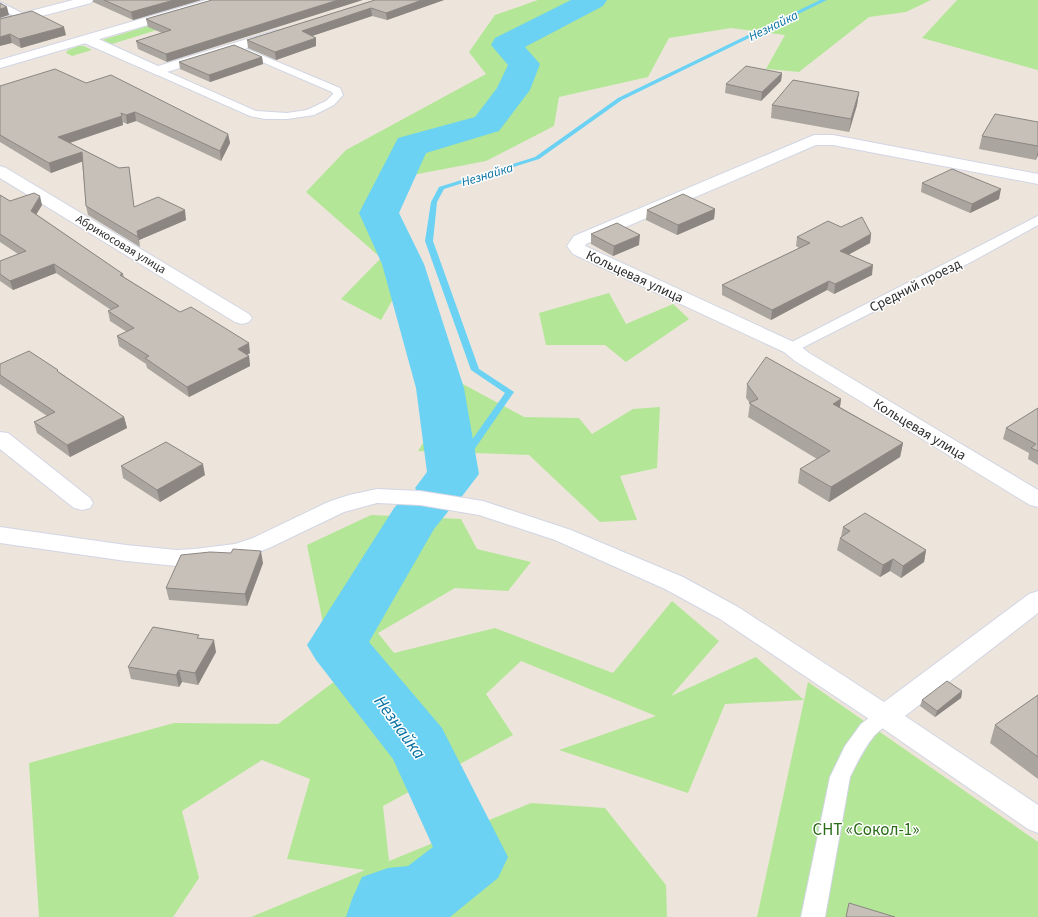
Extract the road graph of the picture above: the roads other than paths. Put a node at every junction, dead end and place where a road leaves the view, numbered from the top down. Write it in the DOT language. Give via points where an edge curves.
graph roads {
  1 [pos="87,0"];
  2 [pos="219,0"];
  3 [pos="0,5"];
  4 [pos="22,17"];
  5 [pos="0,23"];
  6 [pos="288,30"];
  7 [pos="86,39"];
  8 [pos="235,47"];
  9 [pos="0,64"];
  10 [pos="157,71"];
  11 [pos="0,171"];
  12 [pos="1038,179"];
  13 [pos="1038,220"];
  14 [pos="242,318"];
  15 [pos="791,348"];
  16 [pos="0,438"];
  17 [pos="1038,500"];
  18 [pos="82,503"];
  19 [pos="0,535"];
  20 [pos="1038,600"];
  21 [pos="885,716"];
  22 [pos="1038,821"];
  23 [pos="813,917"];
  1 -- 4 [label="street"];
  2 -- 7 [label="street"];
  3 -- 4 [label="lane"];
  4 -- 5 [label="street"];
  6 -- 8 [label="street"];
  7 -- 9 [label="street"];
  7 -- 10 [label="street"];
  8 -- 10 [label="street"];
  8 -- 10 [label="lane" via="336,90 338,95 325,106 305,113 280,116 254,114"];
  11 -- 14 [label="street, Абрикосовая улица"];
  12 -- 15 [label="street, Кольцевая улица" via="833,140 814,140 577,243 579,250"];
  13 -- 15 [label="lane, Средний проезд"];
  15 -- 17 [label="street, Кольцевая улица"];
  16 -- 18 [label="street"];
  19 -- 21 [label="street" via="177,558 238,551 261,543 336,507 377,496 420,498 483,508 563,535 681,587 729,612"];
  20 -- 21 [label="street"];
  21 -- 22 [label="street"];
  21 -- 23 [label="lane" via="868,729 852,752 840,777"];
}
